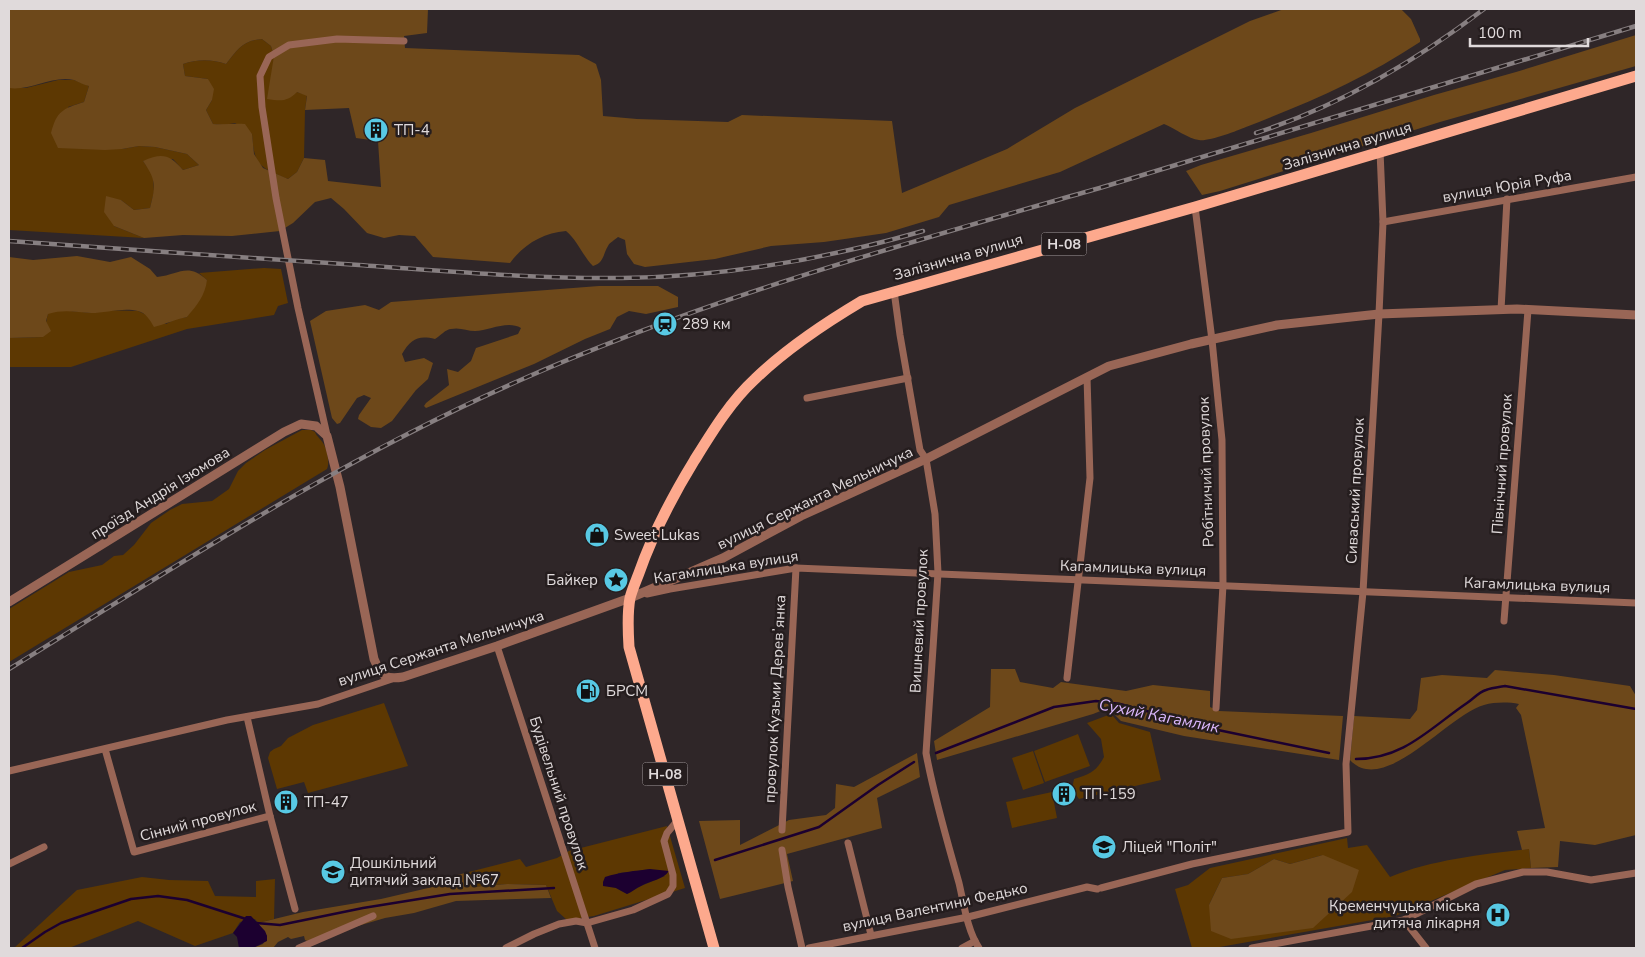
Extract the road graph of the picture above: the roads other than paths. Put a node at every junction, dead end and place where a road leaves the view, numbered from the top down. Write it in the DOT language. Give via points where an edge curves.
graph roads {
  1 [pos="404,41"];
  2 [pos="1636,76"];
  3 [pos="1380,151"];
  4 [pos="1636,177"];
  5 [pos="1507,200"];
  6 [pos="1195,207"];
  7 [pos="1383,222"];
  8 [pos="894,291"];
  9 [pos="1501,310"];
  10 [pos="1528,310"];
  11 [pos="1379,314"];
  12 [pos="1636,315"];
  13 [pos="1212,340"];
  14 [pos="1087,377"];
  15 [pos="908,378"];
  16 [pos="807,398"];
  17 [pos="327,436"];
  18 [pos="926,460"];
  19 [pos="796,568"];
  20 [pos="938,574"];
  21 [pos="1078,579"];
  22 [pos="1223,586"];
  23 [pos="1363,592"];
  24 [pos="630,598"];
  25 [pos="1506,598"];
  26 [pos="9,602"];
  27 [pos="1636,603"];
  28 [pos="1504,621"];
  29 [pos="497,646"];
  30 [pos="1067,678"];
  31 [pos="392,679"];
  32 [pos="1216,708"];
  33 [pos="247,717"];
  34 [pos="105,749"];
  35 [pos="9,771"];
  36 [pos="270,816"];
  37 [pos="678,820"];
  38 [pos="782,830"];
  39 [pos="1348,832"];
  40 [pos="848,843"];
  41 [pos="44,847"];
  42 [pos="782,850"];
  43 [pos="9,864"];
  44 [pos="1636,873"];
  45 [pos="295,908"];
  46 [pos="373,916"];
  47 [pos="968,917"];
  48 [pos="1404,920"];
  49 [pos="587,923"];
  50 [pos="871,935"];
  51 [pos="974,941"];
  52 [pos="298,948"];
  53 [pos="506,948"];
  54 [pos="595,948"];
  55 [pos="714,948"];
  56 [pos="802,948"];
  57 [pos="808,948"];
  58 [pos="962,948"];
  59 [pos="980,948"];
  60 [pos="1252,948"];
  61 [pos="1426,948"];
  1 -- 17 [label="street" via="338,39 289,45 269,57 260,76 276,198"];
  2 -- 3 [label="main road, Залізнична вулиця / Н-08"];
  3 -- 6 [label="main road, Залізнична вулиця / Н-08"];
  3 -- 7 [label="street, Сиваський провулок"];
  4 -- 5 [label="street, вулиця Юрія Руфа"];
  5 -- 7 [label="street, вулиця Юрія Руфа"];
  5 -- 9 [label="street"];
  6 -- 8 [label="main road, Залізнична вулиця / Н-08"];
  6 -- 13 [label="street, Робітничий провулок"];
  7 -- 11 [label="street, Сиваський провулок"];
  8 -- 15 [label="street, Вишневий провулок"];
  8 -- 24 [label="main road, Залізнична вулиця / Н-08" via="862,301 837,316 755,378 730,406 673,495 657,526"];
  9 -- 10 [label="street, вулиця Сержанта Мельничука"];
  9 -- 11 [label="street, вулиця Сержанта Мельничука"];
  10 -- 12 [label="street, вулиця Сержанта Мельничука"];
  10 -- 25 [label="street, Північний провулок"];
  11 -- 13 [label="street, вулиця Сержанта Мельничука" via="1276,325"];
  11 -- 23 [label="street, Сиваський провулок"];
  13 -- 14 [label="street, вулиця Сержанта Мельничука" via="1109,366"];
  13 -- 22 [label="street, Робітничий провулок" via="1222,440"];
  14 -- 18 [label="street, вулиця Сержанта Мельничука"];
  14 -- 21 [label="street" via="1090,478"];
  15 -- 16 [label="street"];
  15 -- 18 [label="street, Вишневий провулок" via="920,450"];
  17 -- 26 [label="street, проїзд Андрія Ізюмова" via="316,426 301,424 284,432"];
  17 -- 31 [label="street" via="374,659 383,676"];
  18 -- 20 [label="street, Вишневий провулок" via="935,514"];
  18 -- 24 [label="street, вулиця Сержанта Мельничука" via="801,516 723,558"];
  19 -- 20 [label="street, Кагамлицька вулиця"];
  19 -- 24 [label="street, Кагамлицька вулиця" via="670,588"];
  19 -- 38 [label="street, провулок Кузьми Деревʼянка"];
  20 -- 21 [label="street, Кагамлицька вулиця"];
  20 -- 47 [label="street, Вишневий провулок" via="926,753"];
  21 -- 22 [label="street, Кагамлицька вулиця"];
  21 -- 30 [label="street"];
  22 -- 23 [label="street, Кагамлицька вулиця"];
  22 -- 32 [label="street, Робітничий провулок"];
  23 -- 25 [label="street, Кагамлицька вулиця"];
  23 -- 39 [label="street, Сиваський провулок" via="1346,764"];
  24 -- 29 [label="street, вулиця Сержанта Мельничука"];
  24 -- 37 [label="main road, Н-08" via="629,647"];
  25 -- 27 [label="street, Кагамлицька вулиця"];
  25 -- 28 [label="street, Північний провулок"];
  29 -- 31 [label="street, вулиця Сержанта Мельничука"];
  29 -- 49 [label="street, Будівельний провулок"];
  31 -- 33 [label="street, вулиця Сержанта Мельничука" via="318,704"];
  33 -- 34 [label="street, вулиця Сержанта Мельничука"];
  33 -- 36 [label="street, Сінний провулок"];
  34 -- 35 [label="street, вулиця Сержанта Мельничука"];
  34 -- 36 [label="street, Сінний провулок" via="134,852"];
  36 -- 45 [label="street, Сінний провулок"];
  37 -- 49 [label="street" via="664,841 673,875 672,891 633,910"];
  37 -- 55 [label="main road, Н-08"];
  39 -- 47 [label="street, вулиця Валентини Федько" via="1192,864 1099,888 1063,892"];
  40 -- 50 [label="street"];
  41 -- 43 [label="street"];
  42 -- 56 [label="street"];
  44 -- 48 [label="street" via="1591,880 1547,872 1523,872 1476,884"];
  46 -- 52 [label="street"];
  47 -- 50 [label="street, вулиця Валентини Федько"];
  47 -- 51 [label="street, Вишневий провулок"];
  48 -- 60 [label="street"];
  48 -- 61 [label="street"];
  49 -- 53 [label="street" via="559,924"];
  49 -- 54 [label="street, Будівельний провулок"];
  50 -- 57 [label="street, вулиця Валентини Федько"];
  51 -- 58 [label="street"];
  51 -- 59 [label="street, Вишневий провулок"];
}
